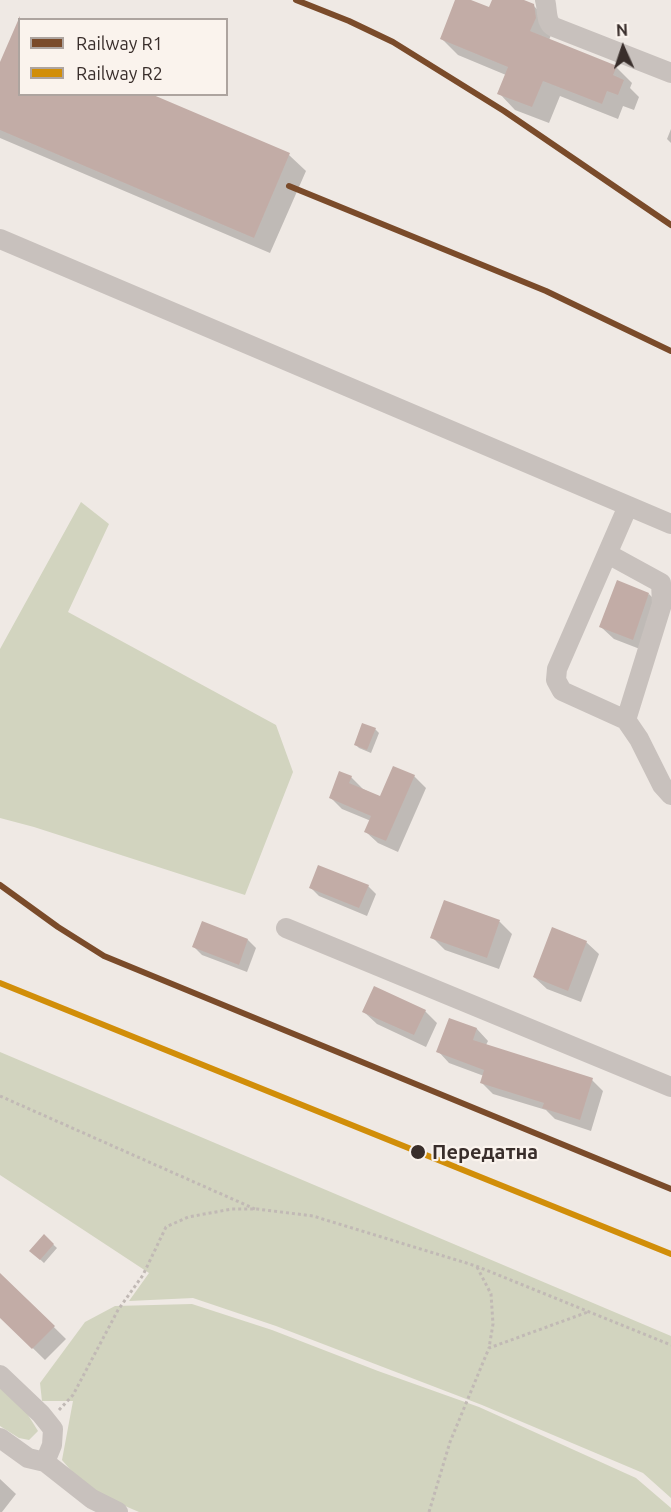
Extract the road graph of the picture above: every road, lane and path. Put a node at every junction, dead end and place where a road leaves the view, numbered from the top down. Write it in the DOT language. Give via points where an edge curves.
graph roads {
  1 [pos="545,0"];
  2 [pos="671,73"];
  3 [pos="0,239"];
  4 [pos="628,506"];
  5 [pos="671,524"];
  6 [pos="608,554"];
  7 [pos="626,720"];
  8 [pos="671,795"];
  9 [pos="286,928"];
  10 [pos="671,1087"];
  11 [pos="0,1096"];
  12 [pos="257,1209"];
  13 [pos="476,1266"];
  14 [pos="589,1312"];
  15 [pos="671,1346"];
  16 [pos="489,1348"];
  17 [pos="0,1375"];
  18 [pos="47,1422"];
  19 [pos="0,1438"];
  20 [pos="45,1462"];
  21 [pos="118,1512"];
  22 [pos="429,1512"];
  1 -- 2 [label="street" via="550,25"];
  3 -- 4 [label="street"];
  4 -- 5 [label="street"];
  4 -- 6 [label="street"];
  6 -- 7 [label="street" via="661,583 662,604"];
  6 -- 7 [label="street" via="557,669 556,680 562,691"];
  7 -- 8 [label="street"];
  9 -- 10 [label="street"];
  11 -- 12 [label="path"];
  12 -- 13 [label="path" via="313,1216"];
  12 -- 18 [label="path" via="188,1216 166,1227 73,1395"];
  13 -- 14 [label="path"];
  13 -- 16 [label="path" via="491,1294 493,1324"];
  14 -- 15 [label="path"];
  14 -- 16 [label="path"];
  16 -- 22 [label="path" via="450,1442"];
  17 -- 18 [label="street"];
  18 -- 20 [label="street" via="53,1437"];
  19 -- 20 [label="street" via="28,1458"];
  20 -- 21 [label="street" via="92,1499"];
}
